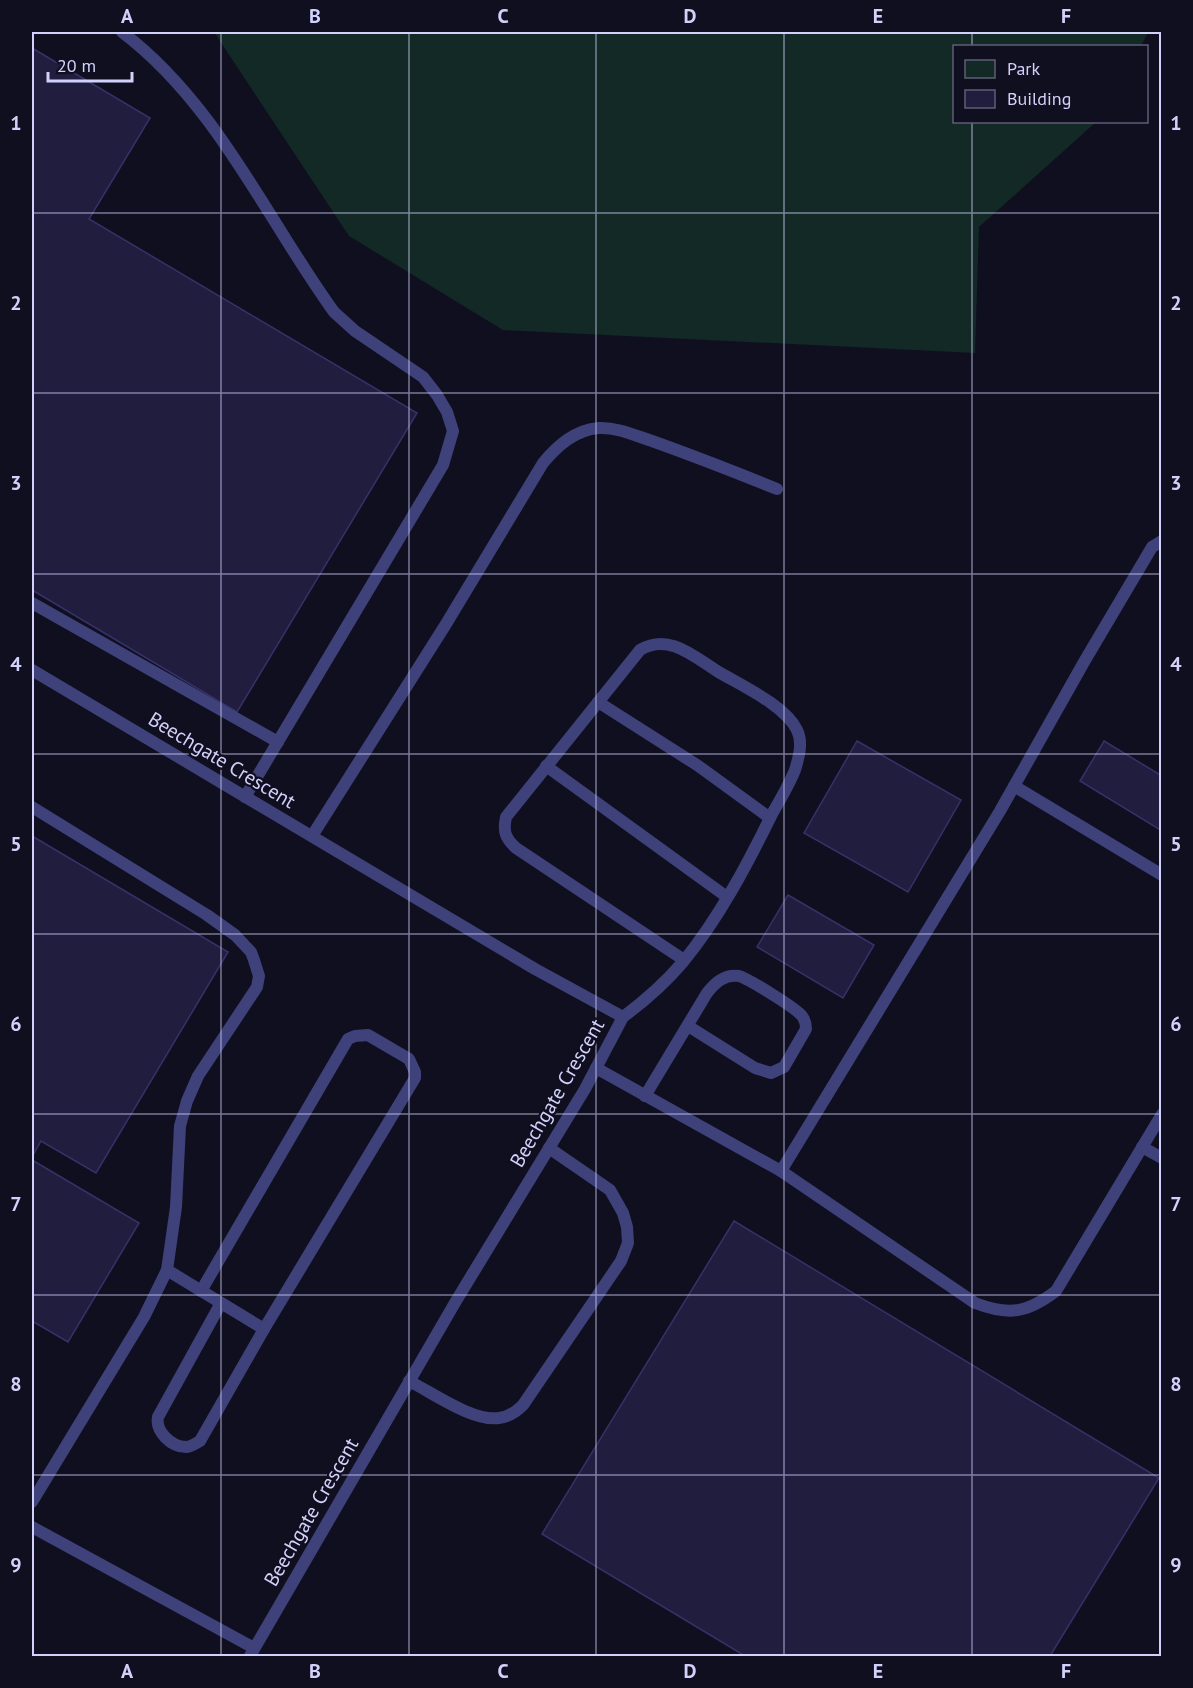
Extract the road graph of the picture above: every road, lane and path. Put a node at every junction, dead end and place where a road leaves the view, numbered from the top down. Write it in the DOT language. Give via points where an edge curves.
graph roads {
  1 [pos="122,32"];
  2 [pos="777,489"];
  3 [pos="1161,541"];
  4 [pos="32,603"];
  5 [pos="32,670"];
  6 [pos="598,702"];
  7 [pos="278,742"];
  8 [pos="546,766"];
  9 [pos="1014,786"];
  10 [pos="245,796"];
  11 [pos="32,807"];
  12 [pos="770,818"];
  13 [pos="312,836"];
  14 [pos="1161,875"];
  15 [pos="727,897"];
  16 [pos="684,960"];
  17 [pos="624,1017"];
  18 [pos="688,1026"];
  19 [pos="596,1068"];
  20 [pos="645,1096"];
  21 [pos="1161,1114"];
  22 [pos="1142,1147"];
  23 [pos="549,1148"];
  24 [pos="1161,1158"];
  25 [pos="782,1171"];
  26 [pos="167,1270"];
  27 [pos="201,1291"];
  28 [pos="221,1303"];
  29 [pos="264,1329"];
  30 [pos="409,1381"];
  31 [pos="32,1502"];
  32 [pos="32,1527"];
  33 [pos="252,1652"];
  1 -- 7 [label="lane" via="153,56 208,120 334,312 423,378 447,412 453,431 443,465"];
  2 -- 13 [label="lane" via="621,430 587,430 556,447"];
  3 -- 9 [label="lane" via="1152,547"];
  4 -- 7 [label="lane"];
  5 -- 10 [label="lane, Beechgate Crescent"];
  6 -- 8 [label="lane"];
  6 -- 12 [label="lane" via="697,765"];
  6 -- 12 [label="lane" via="640,650 655,643 675,645 766,701 798,731 800,748 794,771"];
  7 -- 10 [label="lane"];
  8 -- 15 [label="lane"];
  8 -- 16 [label="lane" via="506,817 508,840"];
  9 -- 14 [label="lane"];
  9 -- 25 [label="lane"];
  10 -- 13 [label="lane, Beechgate Crescent"];
  11 -- 26 [label="lane" via="216,922 243,943 257,968 257,987 198,1076 184,1109"];
  12 -- 15 [label="lane"];
  13 -- 17 [label="lane, Beechgate Crescent"];
  15 -- 16 [label="lane"];
  16 -- 17 [label="lane" via="657,991"];
  17 -- 19 [label="lane, Beechgate Crescent"];
  18 -- 18 [label="lane" via="715,982 740,976 800,1013 806,1029 784,1067 771,1073 755,1068"];
  18 -- 20 [label="lane"];
  19 -- 20 [label="lane"];
  19 -- 23 [label="lane, Beechgate Crescent"];
  20 -- 25 [label="lane"];
  21 -- 22 [label="lane"];
  22 -- 24 [label="lane"];
  22 -- 25 [label="lane" via="1056,1291 1038,1305 1007,1312 975,1303"];
  23 -- 30 [label="lane, Beechgate Crescent"];
  23 -- 30 [label="lane" via="610,1190 627,1227 628,1243 621,1261 523,1406 513,1414 491,1419 474,1415"];
  26 -- 27 [label="lane"];
  26 -- 31 [label="lane" via="144,1317"];
  27 -- 28 [label="lane"];
  27 -- 29 [label="lane" via="348,1039 368,1035 409,1059 415,1078"];
  28 -- 29 [label="lane"];
  28 -- 29 [label="lane" via="156,1423 162,1434 180,1445 186,1447 200,1441"];
  30 -- 33 [label="lane, Beechgate Crescent"];
  32 -- 33 [label="lane"];
}
